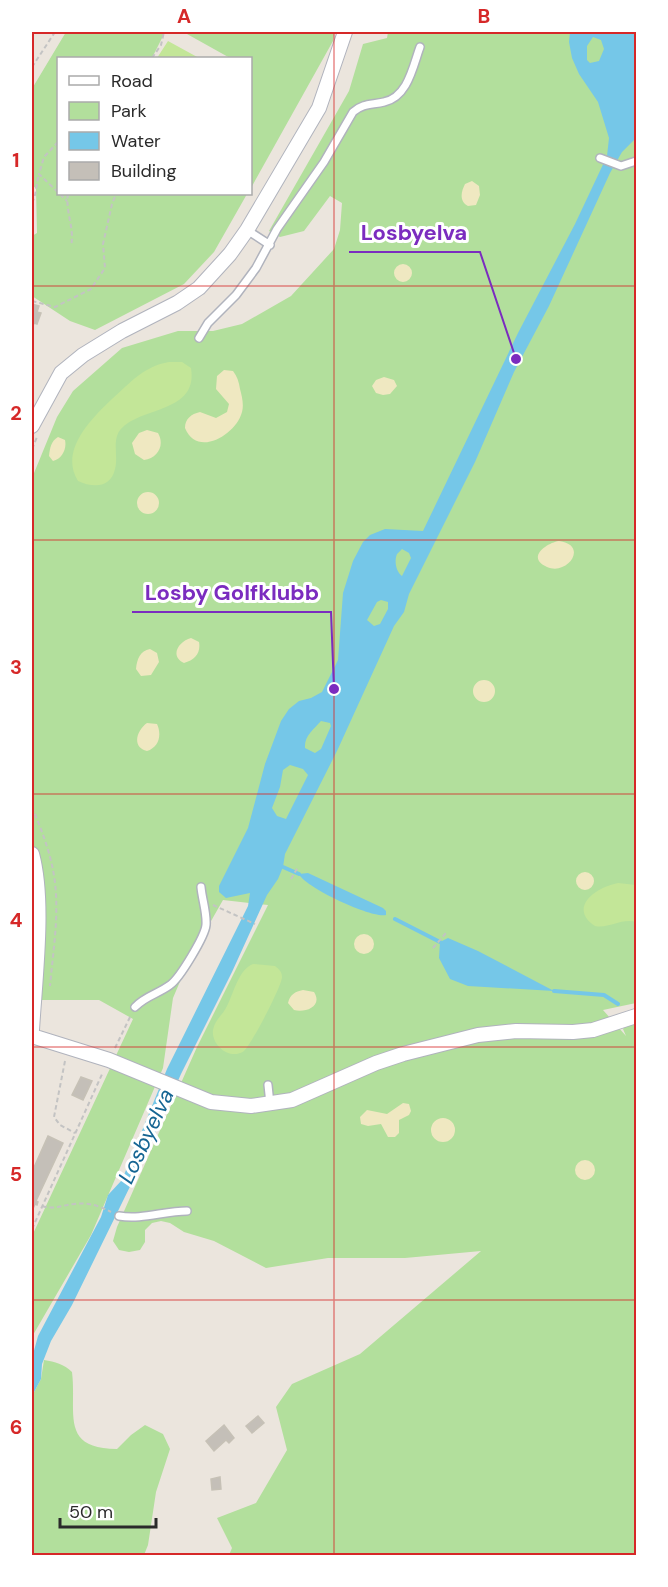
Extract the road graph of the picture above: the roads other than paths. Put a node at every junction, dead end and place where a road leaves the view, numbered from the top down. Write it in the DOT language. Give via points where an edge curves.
graph roads {
  1 [pos="345,32"];
  2 [pos="420,47"];
  3 [pos="600,158"];
  4 [pos="636,161"];
  5 [pos="247,230"];
  6 [pos="270,245"];
  7 [pos="199,338"];
  8 [pos="36,428"];
  9 [pos="32,854"];
  10 [pos="201,887"];
  11 [pos="135,1007"];
  12 [pos="636,1016"];
  13 [pos="32,1021"];
  14 [pos="32,1030"];
  15 [pos="32,1036"];
  16 [pos="268,1085"];
  17 [pos="270,1104"];
  18 [pos="187,1211"];
  19 [pos="119,1216"];
  1 -- 5 [label="street" via="319,108"];
  2 -- 6 [label="lane" via="399,95 385,102 359,106 353,112"];
  3 -- 4 [label="lane" via="621,166"];
  5 -- 6 [label="lane"];
  5 -- 8 [label="street" via="199,288 83,355 61,373"];
  6 -- 7 [label="lane" via="243,286"];
  9 -- 13 [label="street" via="38,916"];
  10 -- 11 [label="lane" via="206,926 190,958 170,986 143,998"];
  12 -- 17 [label="street" via="593,1030 516,1031 466,1038 376,1063 292,1100"];
  13 -- 14 [label="street"];
  15 -- 17 [label="street" via="109,1060 211,1102"];
  16 -- 17 [label="lane"];
  18 -- 19 [label="lane"];
}
